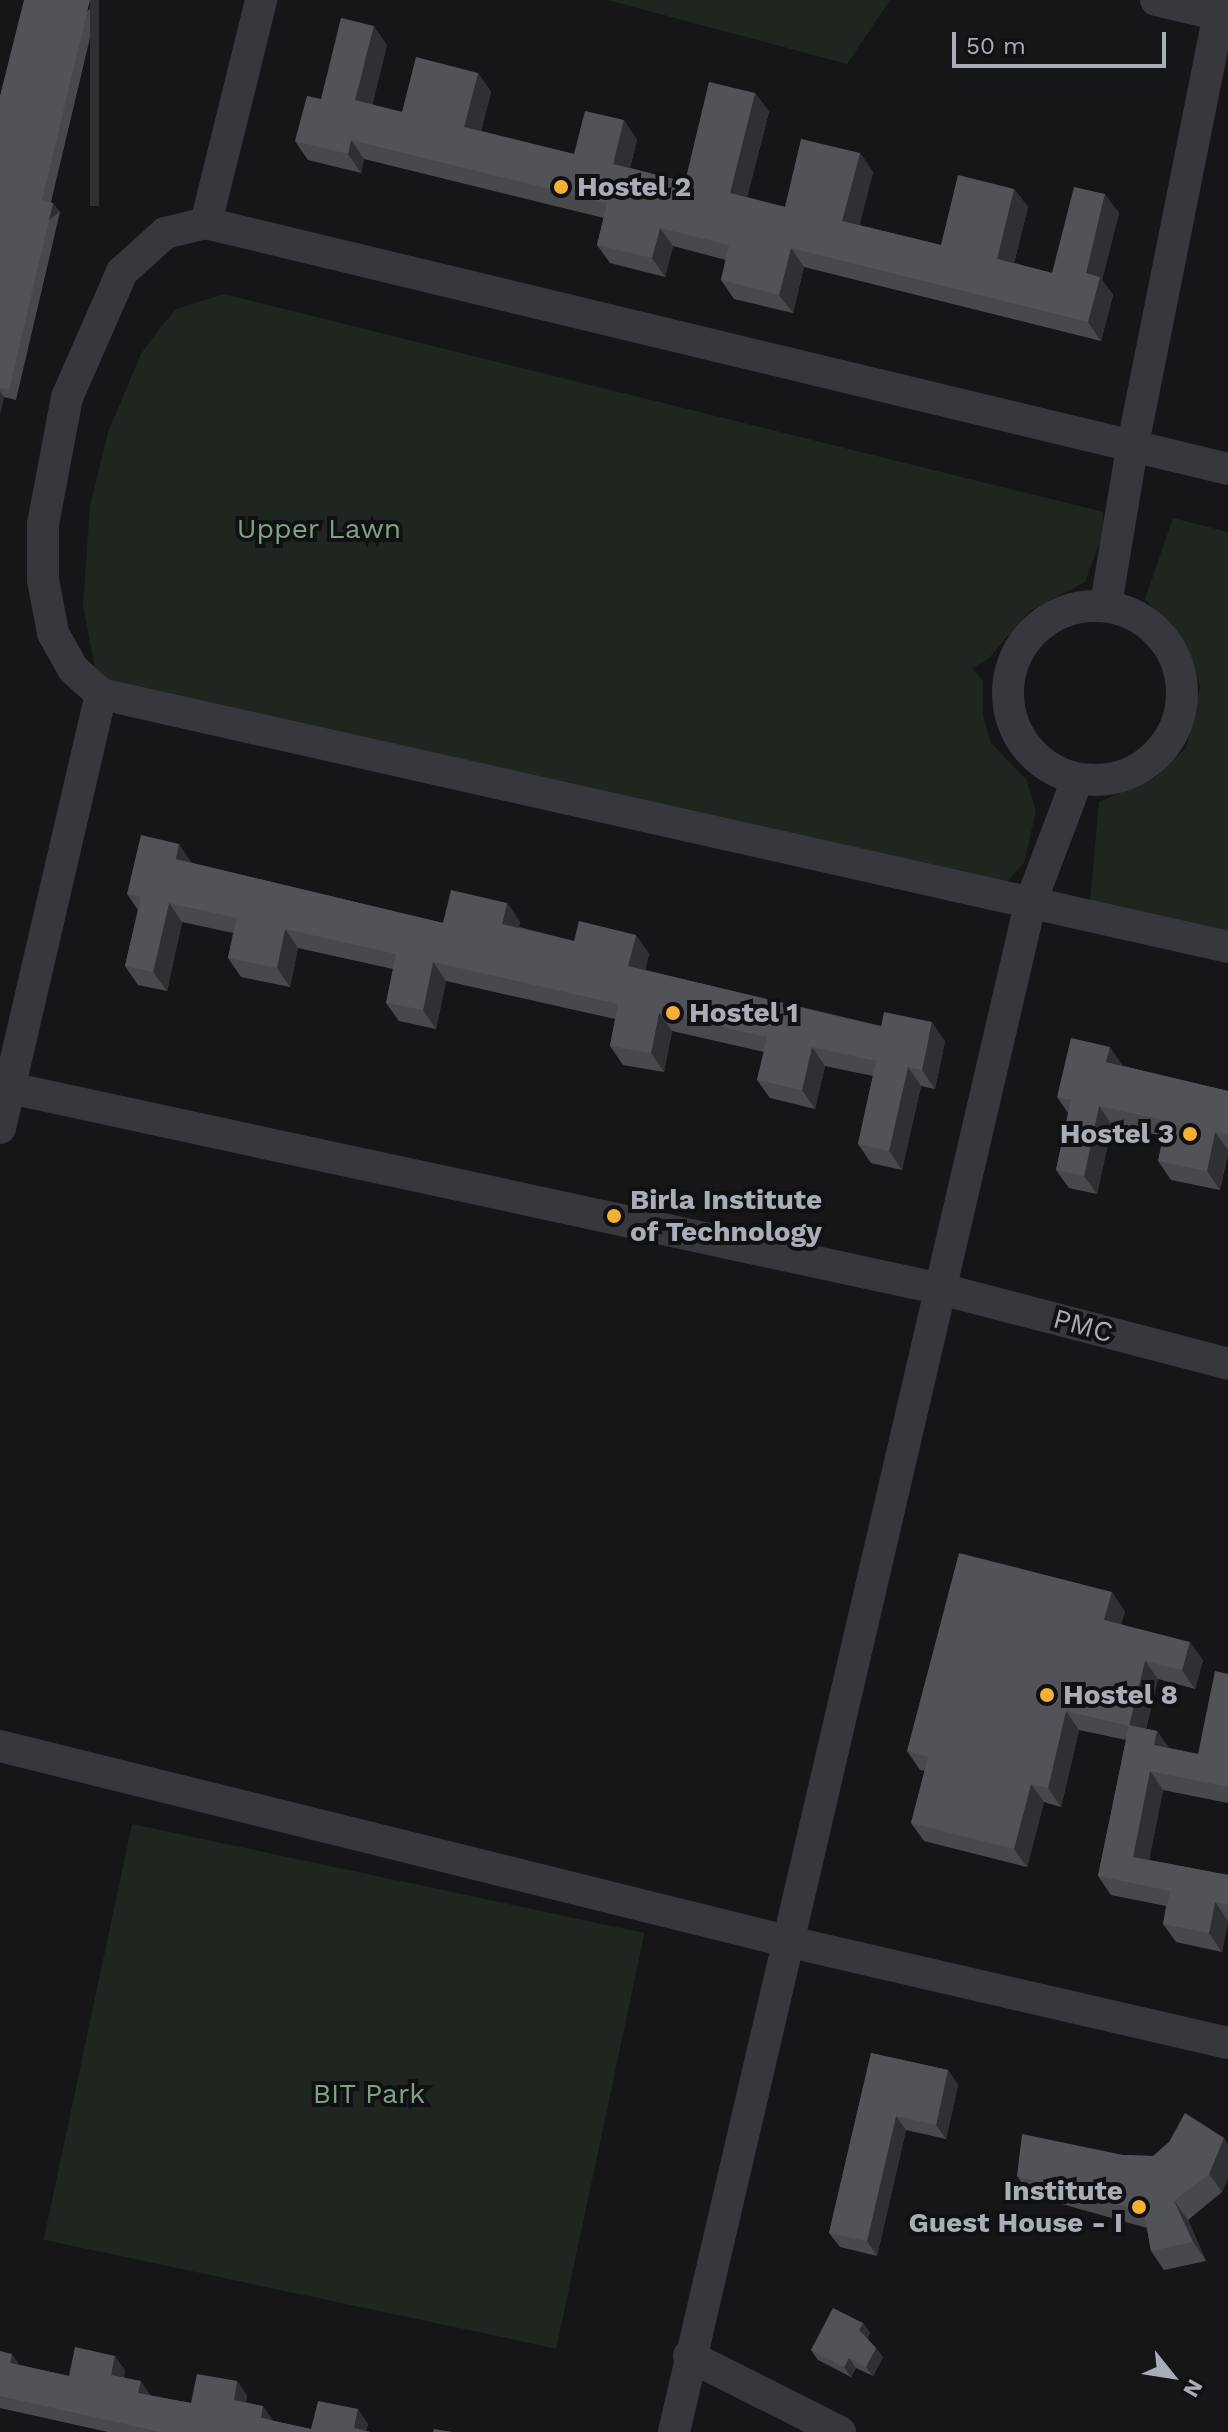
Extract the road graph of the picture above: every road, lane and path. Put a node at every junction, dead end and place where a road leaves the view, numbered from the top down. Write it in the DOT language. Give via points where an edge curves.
graph roads {
  1 [pos="261,0"];
  2 [pos="1156,0"];
  3 [pos="1223,11"];
  4 [pos="206,223"];
  5 [pos="1132,449"];
  6 [pos="1228,469"];
  7 [pos="1106,604"];
  8 [pos="101,694"];
  9 [pos="1077,780"];
  10 [pos="1030,904"];
  11 [pos="1228,947"];
  12 [pos="4,1087"];
  13 [pos="0,1128"];
  14 [pos="937,1288"];
  15 [pos="1228,1364"];
  16 [pos="0,1746"];
  17 [pos="786,1941"];
  18 [pos="1228,2043"];
  19 [pos="689,2356"];
  20 [pos="674,2432"];
  21 [pos="840,2432"];
  1 -- 4 [label="street"];
  2 -- 3 [label="street"];
  3 -- 5 [label="street"];
  4 -- 5 [label="street"];
  4 -- 8 [label="street" via="165,233 122,272 67,397 52,459 43,524 43,580 53,633 73,669"];
  5 -- 6 [label="street"];
  5 -- 7 [label="street"];
  7 -- 9 [label="street" via="1078,606 1046,619 1021,643 1008,675 1008,710 1021,742 1045,766"];
  7 -- 9 [label="street" via="1144,619 1169,644 1182,676 1181,710 1168,742 1143,767 1111,780"];
  8 -- 10 [label="street"];
  8 -- 12 [label="street"];
  9 -- 10 [label="street"];
  10 -- 11 [label="street"];
  10 -- 14 [label="street"];
  12 -- 13 [label="street"];
  12 -- 14 [label="street, PMC"];
  14 -- 15 [label="street, PMC"];
  14 -- 17 [label="street"];
  16 -- 17 [label="street"];
  17 -- 18 [label="street"];
  17 -- 19 [label="street"];
  19 -- 20 [label="street"];
  19 -- 21 [label="street"];
}
